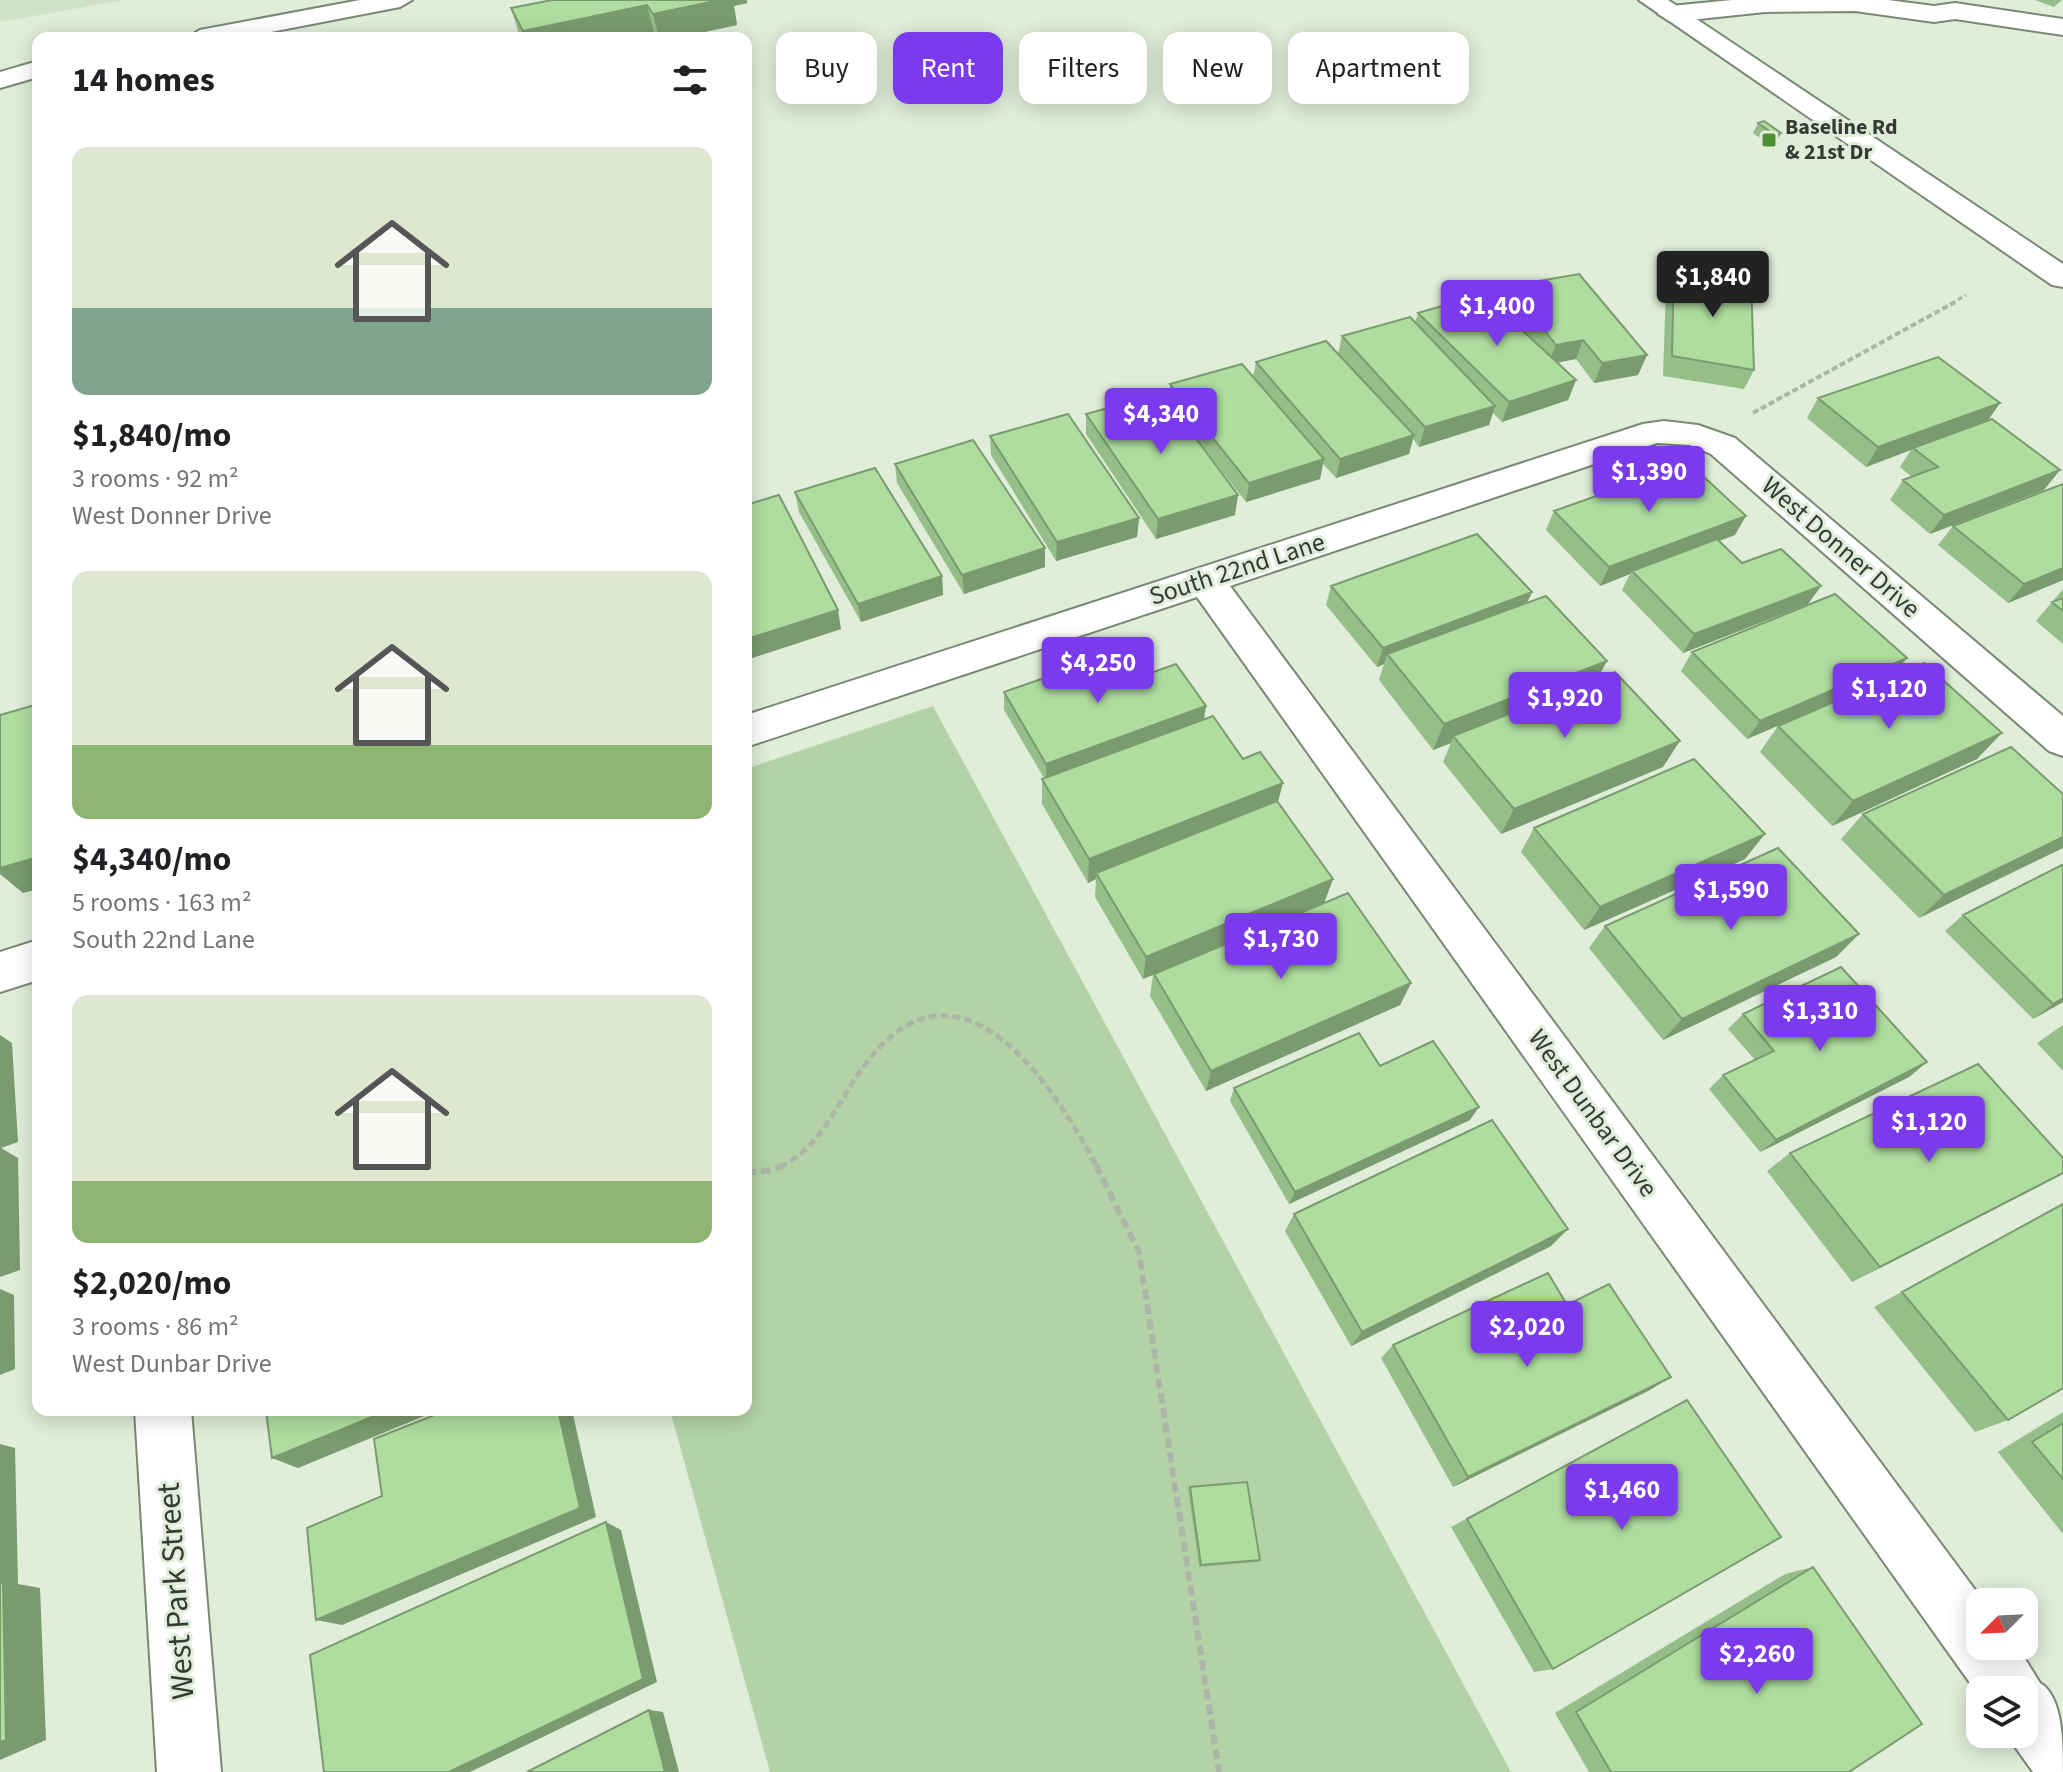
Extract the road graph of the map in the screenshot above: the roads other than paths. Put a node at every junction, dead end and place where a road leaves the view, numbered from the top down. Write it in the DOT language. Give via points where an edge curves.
graph roads {
  1 [pos="400,0"];
  2 [pos="1706,0"];
  3 [pos="1855,2"];
  4 [pos="1945,6"];
  5 [pos="1661,7"];
  6 [pos="2063,27"];
  7 [pos="232,32"];
  8 [pos="32,71"];
  9 [pos="0,80"];
  10 [pos="2063,278"];
  11 [pos="1683,431"];
  12 [pos="1205,580"];
  13 [pos="752,729"];
  14 [pos="2063,740"];
  15 [pos="32,962"];
  16 [pos="0,972"];
  17 [pos="163,1416"];
  18 [pos="2002,1676"];
  19 [pos="2038,1726"];
  20 [pos="2063,1760"];
  21 [pos="189,1772"];
  1 -- 7 [label="street"];
  2 -- 5 [label="street"];
  3 -- 4 [label="street" via="1934,14"];
  3 -- 5 [label="street"];
  4 -- 6 [label="street"];
  5 -- 10 [label="street"];
  8 -- 9 [label="street"];
  11 -- 12 [label="street, South 22nd Lane" via="1655,432"];
  11 -- 14 [label="street, West Donner Drive" via="1723,446"];
  12 -- 13 [label="street, South 22nd Lane"];
  12 -- 18 [label="street, West Dunbar Drive"];
  15 -- 16 [label="street"];
  17 -- 21 [label="street, West Park Street"];
  19 -- 20 [label="street"];
}
